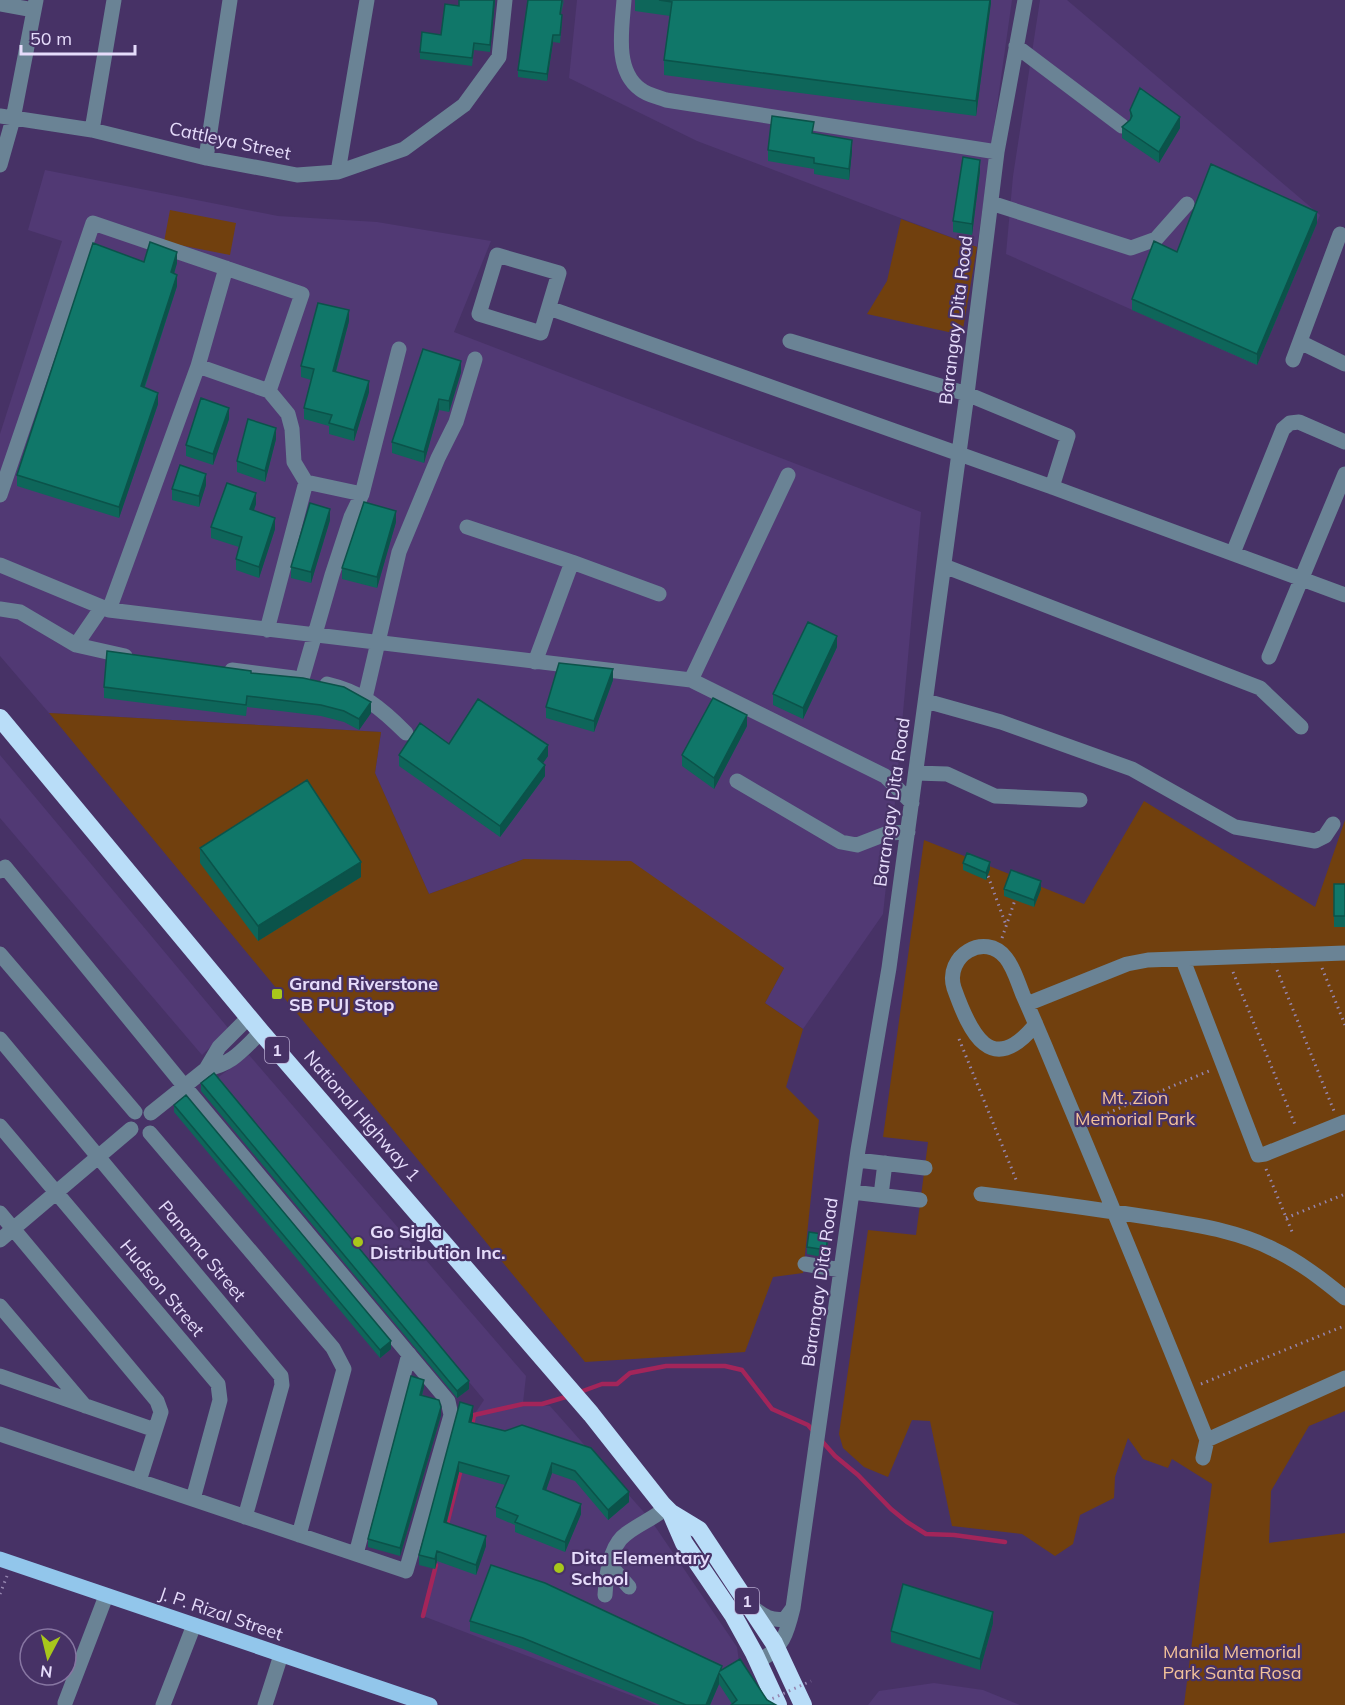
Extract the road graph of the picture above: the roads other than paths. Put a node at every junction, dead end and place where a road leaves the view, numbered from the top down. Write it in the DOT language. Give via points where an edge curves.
graph roads {
  1 [pos="114,0"];
  2 [pos="230,0"];
  3 [pos="368,0"];
  4 [pos="505,0"];
  5 [pos="624,0"];
  6 [pos="1025,0"];
  7 [pos="0,4"];
  8 [pos="35,5"];
  9 [pos="1016,46"];
  10 [pos="6,117"];
  11 [pos="1122,126"];
  12 [pos="92,130"];
  13 [pos="997,152"];
  14 [pos="206,158"];
  15 [pos="0,165"];
  16 [pos="338,172"];
  17 [pos="991,203"];
  18 [pos="1187,204"];
  19 [pos="1340,234"];
  20 [pos="1338,259"];
  21 [pos="226,268"];
  22 [pos="549,308"];
  23 [pos="790,341"];
  24 [pos="1300,342"];
  25 [pos="399,349"];
  26 [pos="475,359"];
  27 [pos="1293,360"];
  28 [pos="1345,364"];
  29 [pos="198,366"];
  30 [pos="268,391"];
  31 [pos="967,394"];
  32 [pos="1345,442"];
  33 [pos="958,454"];
  34 [pos="1345,474"];
  35 [pos="788,475"];
  36 [pos="306,482"];
  37 [pos="1052,487"];
  38 [pos="362,494"];
  39 [pos="0,495"];
  40 [pos="467,527"];
  41 [pos="1233,553"];
  42 [pos="572,562"];
  43 [pos="0,565"];
  44 [pos="944,566"];
  45 [pos="1301,580"];
  46 [pos="658,594"];
  47 [pos="1345,595"];
  48 [pos="105,608"];
  49 [pos="0,609"];
  50 [pos="267,630"];
  51 [pos="315,636"];
  52 [pos="378,644"];
  53 [pos="76,645"];
  54 [pos="1269,657"];
  55 [pos="142,658"];
  56 [pos="535,662"];
  57 [pos="222,669"];
  58 [pos="303,679"];
  59 [pos="691,680"];
  60 [pos="365,698"];
  61 [pos="926,701"];
  62 [pos="0,718"];
  63 [pos="1301,727"];
  64 [pos="406,734"];
  65 [pos="916,773"];
  66 [pos="737,781"];
  67 [pos="1080,800"];
  68 [pos="912,802"];
  69 [pos="1333,824"];
  70 [pos="908,832"];
  71 [pos="0,871"];
  72 [pos="1345,953"];
  73 [pos="0,954"];
  74 [pos="1183,960"];
  75 [pos="1027,1004"];
  76 [pos="249,1017"];
  77 [pos="1036,1024"];
  78 [pos="261,1032"];
  79 [pos="0,1039"];
  80 [pos="206,1069"];
  81 [pos="185,1087"];
  82 [pos="135,1112"];
  83 [pos="151,1113"];
  84 [pos="1342,1123"];
  85 [pos="0,1126"];
  86 [pos="131,1129"];
  87 [pos="150,1132"];
  88 [pos="97,1156"];
  89 [pos="857,1160"];
  90 [pos="885,1163"];
  91 [pos="925,1168"];
  92 [pos="852,1192"];
  93 [pos="56,1193"];
  94 [pos="981,1194"];
  95 [pos="881,1195"];
  96 [pos="921,1200"];
  97 [pos="1115,1212"];
  98 [pos="0,1213"];
  99 [pos="13,1229"];
  100 [pos="0,1240"];
  101 [pos="805,1264"];
  102 [pos="841,1270"];
  103 [pos="1345,1298"];
  104 [pos="0,1306"];
  105 [pos="409,1354"];
  106 [pos="0,1376"];
  107 [pos="1345,1378"];
  108 [pos="85,1406"];
  109 [pos="155,1430"];
  110 [pos="0,1434"];
  111 [pos="1207,1440"];
  112 [pos="1203,1458"];
  113 [pos="139,1481"];
  114 [pos="193,1499"];
  115 [pos="668,1510"];
  116 [pos="245,1517"];
  117 [pos="299,1535"];
  118 [pos="356,1554"];
  119 [pos="0,1559"];
  120 [pos="608,1563"];
  121 [pos="629,1587"];
  122 [pos="605,1595"];
  123 [pos="106,1596"];
  124 [pos="751,1606"];
  125 [pos="793,1608"];
  126 [pos="194,1625"];
  127 [pos="777,1649"];
  128 [pos="280,1655"];
  129 [pos="758,1661"];
  130 [pos="399,1700"];
  131 [pos="65,1703"];
  132 [pos="772,1703"];
  133 [pos="163,1705"];
  134 [pos="265,1705"];
  135 [pos="430,1705"];
  136 [pos="803,1705"];
  1 -- 12 [label="street"];
  2 -- 14 [label="street"];
  3 -- 16 [label="street"];
  4 -- 16 [label="street, Cattleya Street" via="499,57 464,105 404,149"];
  5 -- 13 [label="street" via="621,39 625,69 640,89 666,100"];
  6 -- 9 [label="street, Barangay Dita Road"];
  7 -- 8 [label="street"];
  8 -- 10 [label="street"];
  9 -- 11 [label="street"];
  9 -- 13 [label="street, Barangay Dita Road"];
  10 -- 12 [label="street, Cattleya Street"];
  10 -- 15 [label="street"];
  12 -- 14 [label="street, Cattleya Street"];
  13 -- 17 [label="street, Barangay Dita Road"];
  14 -- 16 [label="street, Cattleya Street" via="297,175"];
  17 -- 18 [label="street" via="1131,248 1156,239"];
  17 -- 31 [label="street, Barangay Dita Road"];
  19 -- 20 [label="street"];
  20 -- 24 [label="street"];
  21 -- 29 [label="street"];
  21 -- 30 [label="street" via="302,294"];
  21 -- 39 [label="street" via="93,224"];
  22 -- 22 [label="street" via="559,273 497,255 479,314 541,333"];
  22 -- 33 [label="street"];
  23 -- 31 [label="street"];
  24 -- 27 [label="street"];
  24 -- 28 [label="street"];
  25 -- 38 [label="street"];
  26 -- 52 [label="street" via="456,422 399,552"];
  29 -- 30 [label="street"];
  29 -- 48 [label="street"];
  30 -- 36 [label="street" via="288,414 294,462"];
  31 -- 33 [label="street, Barangay Dita Road"];
  31 -- 37 [label="street" via="1068,436"];
  32 -- 41 [label="street" via="1299,422 1283,429"];
  33 -- 37 [label="street"];
  33 -- 44 [label="street, Barangay Dita Road"];
  34 -- 45 [label="street"];
  35 -- 59 [label="street"];
  36 -- 38 [label="street"];
  36 -- 50 [label="street"];
  37 -- 41 [label="street"];
  38 -- 51 [label="street" via="351,517"];
  40 -- 42 [label="street"];
  41 -- 45 [label="street"];
  42 -- 46 [label="street"];
  42 -- 56 [label="street"];
  43 -- 48 [label="street"];
  44 -- 61 [label="street, Barangay Dita Road"];
  44 -- 63 [label="street" via="1260,688"];
  45 -- 47 [label="street"];
  45 -- 54 [label="street"];
  48 -- 50 [label="street"];
  48 -- 53 [label="street"];
  49 -- 53 [label="street" via="20,612"];
  50 -- 51 [label="street"];
  51 -- 52 [label="street"];
  51 -- 58 [label="street"];
  52 -- 56 [label="street"];
  52 -- 60 [label="street"];
  53 -- 55 [label="street"];
  56 -- 59 [label="street"];
  57 -- 58 [label="street"];
  58 -- 60 [label="street" via="348,689"];
  59 -- 68 [label="street" via="885,776"];
  60 -- 64 [label="street" via="381,708"];
  61 -- 65 [label="street, Barangay Dita Road"];
  61 -- 69 [label="street" via="1000,722 1132,769 1235,827 1315,841 1325,836"];
  62 -- 76 [label="highway, National Highway 1 / 1"];
  65 -- 67 [label="street" via="947,774 995,796"];
  65 -- 68 [label="street, Barangay Dita Road"];
  66 -- 70 [label="street" via="841,842 858,845 888,833"];
  68 -- 70 [label="street, Barangay Dita Road"];
  70 -- 89 [label="street, Barangay Dita Road"];
  71 -- 81 [label="street" via="5,867"];
  72 -- 74 [label="street"];
  73 -- 82 [label="street"];
  74 -- 75 [label="street" via="1127,964"];
  74 -- 84 [label="street" via="1258,1155"];
  75 -- 77 [label="street"];
  75 -- 77 [label="street" via="1008,961 997,950 974,948 956,962 953,985 970,1028 983,1043 1006,1048"];
  76 -- 78 [label="highway, National Highway 1 / 1"];
  76 -- 80 [label="street" via="219,1047"];
  77 -- 97 [label="street"];
  78 -- 80 [label="street" via="231,1060"];
  78 -- 115 [label="highway, National Highway 1 / 1" via="591,1414"];
  79 -- 88 [label="street, Panama Street"];
  80 -- 81 [label="street"];
  81 -- 83 [label="street"];
  81 -- 105 [label="street"];
  82 -- 83 [label="street"];
  82 -- 86 [label="street" via="129,1122"];
  83 -- 87 [label="street" via="155,1126"];
  85 -- 93 [label="street, Hudson Street"];
  86 -- 87 [label="street" via="136,1134"];
  86 -- 88 [label="street"];
  87 -- 117 [label="street" via="333,1348 344,1369"];
  88 -- 93 [label="street"];
  88 -- 116 [label="street, Panama Street" via="281,1376 282,1385"];
  89 -- 90 [label="street"];
  89 -- 92 [label="street, Barangay Dita Road"];
  90 -- 91 [label="street"];
  90 -- 95 [label="street"];
  92 -- 95 [label="street"];
  92 -- 102 [label="street, Barangay Dita Road"];
  93 -- 99 [label="street"];
  93 -- 114 [label="street, Hudson Street" via="218,1384 220,1400"];
  94 -- 97 [label="street"];
  95 -- 96 [label="street"];
  97 -- 103 [label="street" via="1238,1234 1290,1258"];
  97 -- 111 [label="street"];
  98 -- 99 [label="street"];
  99 -- 100 [label="street"];
  99 -- 109 [label="street" via="157,1401 161,1412"];
  101 -- 102 [label="street"];
  102 -- 125 [label="street, Barangay Dita Road"];
  104 -- 108 [label="street"];
  105 -- 118 [label="street"];
  105 -- 118 [label="street" via="448,1401 451,1415 406,1571"];
  106 -- 108 [label="street"];
  107 -- 111 [label="street"];
  108 -- 109 [label="street"];
  109 -- 113 [label="street"];
  110 -- 113 [label="street"];
  111 -- 112 [label="street"];
  113 -- 114 [label="street"];
  114 -- 116 [label="street"];
  115 -- 120 [label="street" via="624,1535"];
  115 -- 124 [label="highway, National Highway 1 / 1" via="699,1530"];
  115 -- 129 [label="highway, National Highway 1 / 1" via="684,1543 733,1615"];
  116 -- 117 [label="street"];
  117 -- 118 [label="street"];
  119 -- 123 [label="main road, J. P. Rizal Street"];
  120 -- 121 [label="street"];
  120 -- 122 [label="street"];
  123 -- 126 [label="main road, J. P. Rizal Street"];
  123 -- 131 [label="street"];
  124 -- 125 [label="street" via="765,1618 777,1620 785,1619"];
  124 -- 127 [label="highway, National Highway 1 / 1"];
  125 -- 127 [label="street, Barangay Dita Road" via="788,1631"];
  126 -- 128 [label="main road, J. P. Rizal Street"];
  126 -- 133 [label="street"];
  127 -- 129 [label="street"];
  127 -- 136 [label="highway, National Highway 1 / 1"];
  128 -- 130 [label="main road, J. P. Rizal Street"];
  128 -- 134 [label="street"];
  129 -- 132 [label="highway, National Highway 1 / 1"];
  130 -- 135 [label="main road, J. P. Rizal Street"];
}
